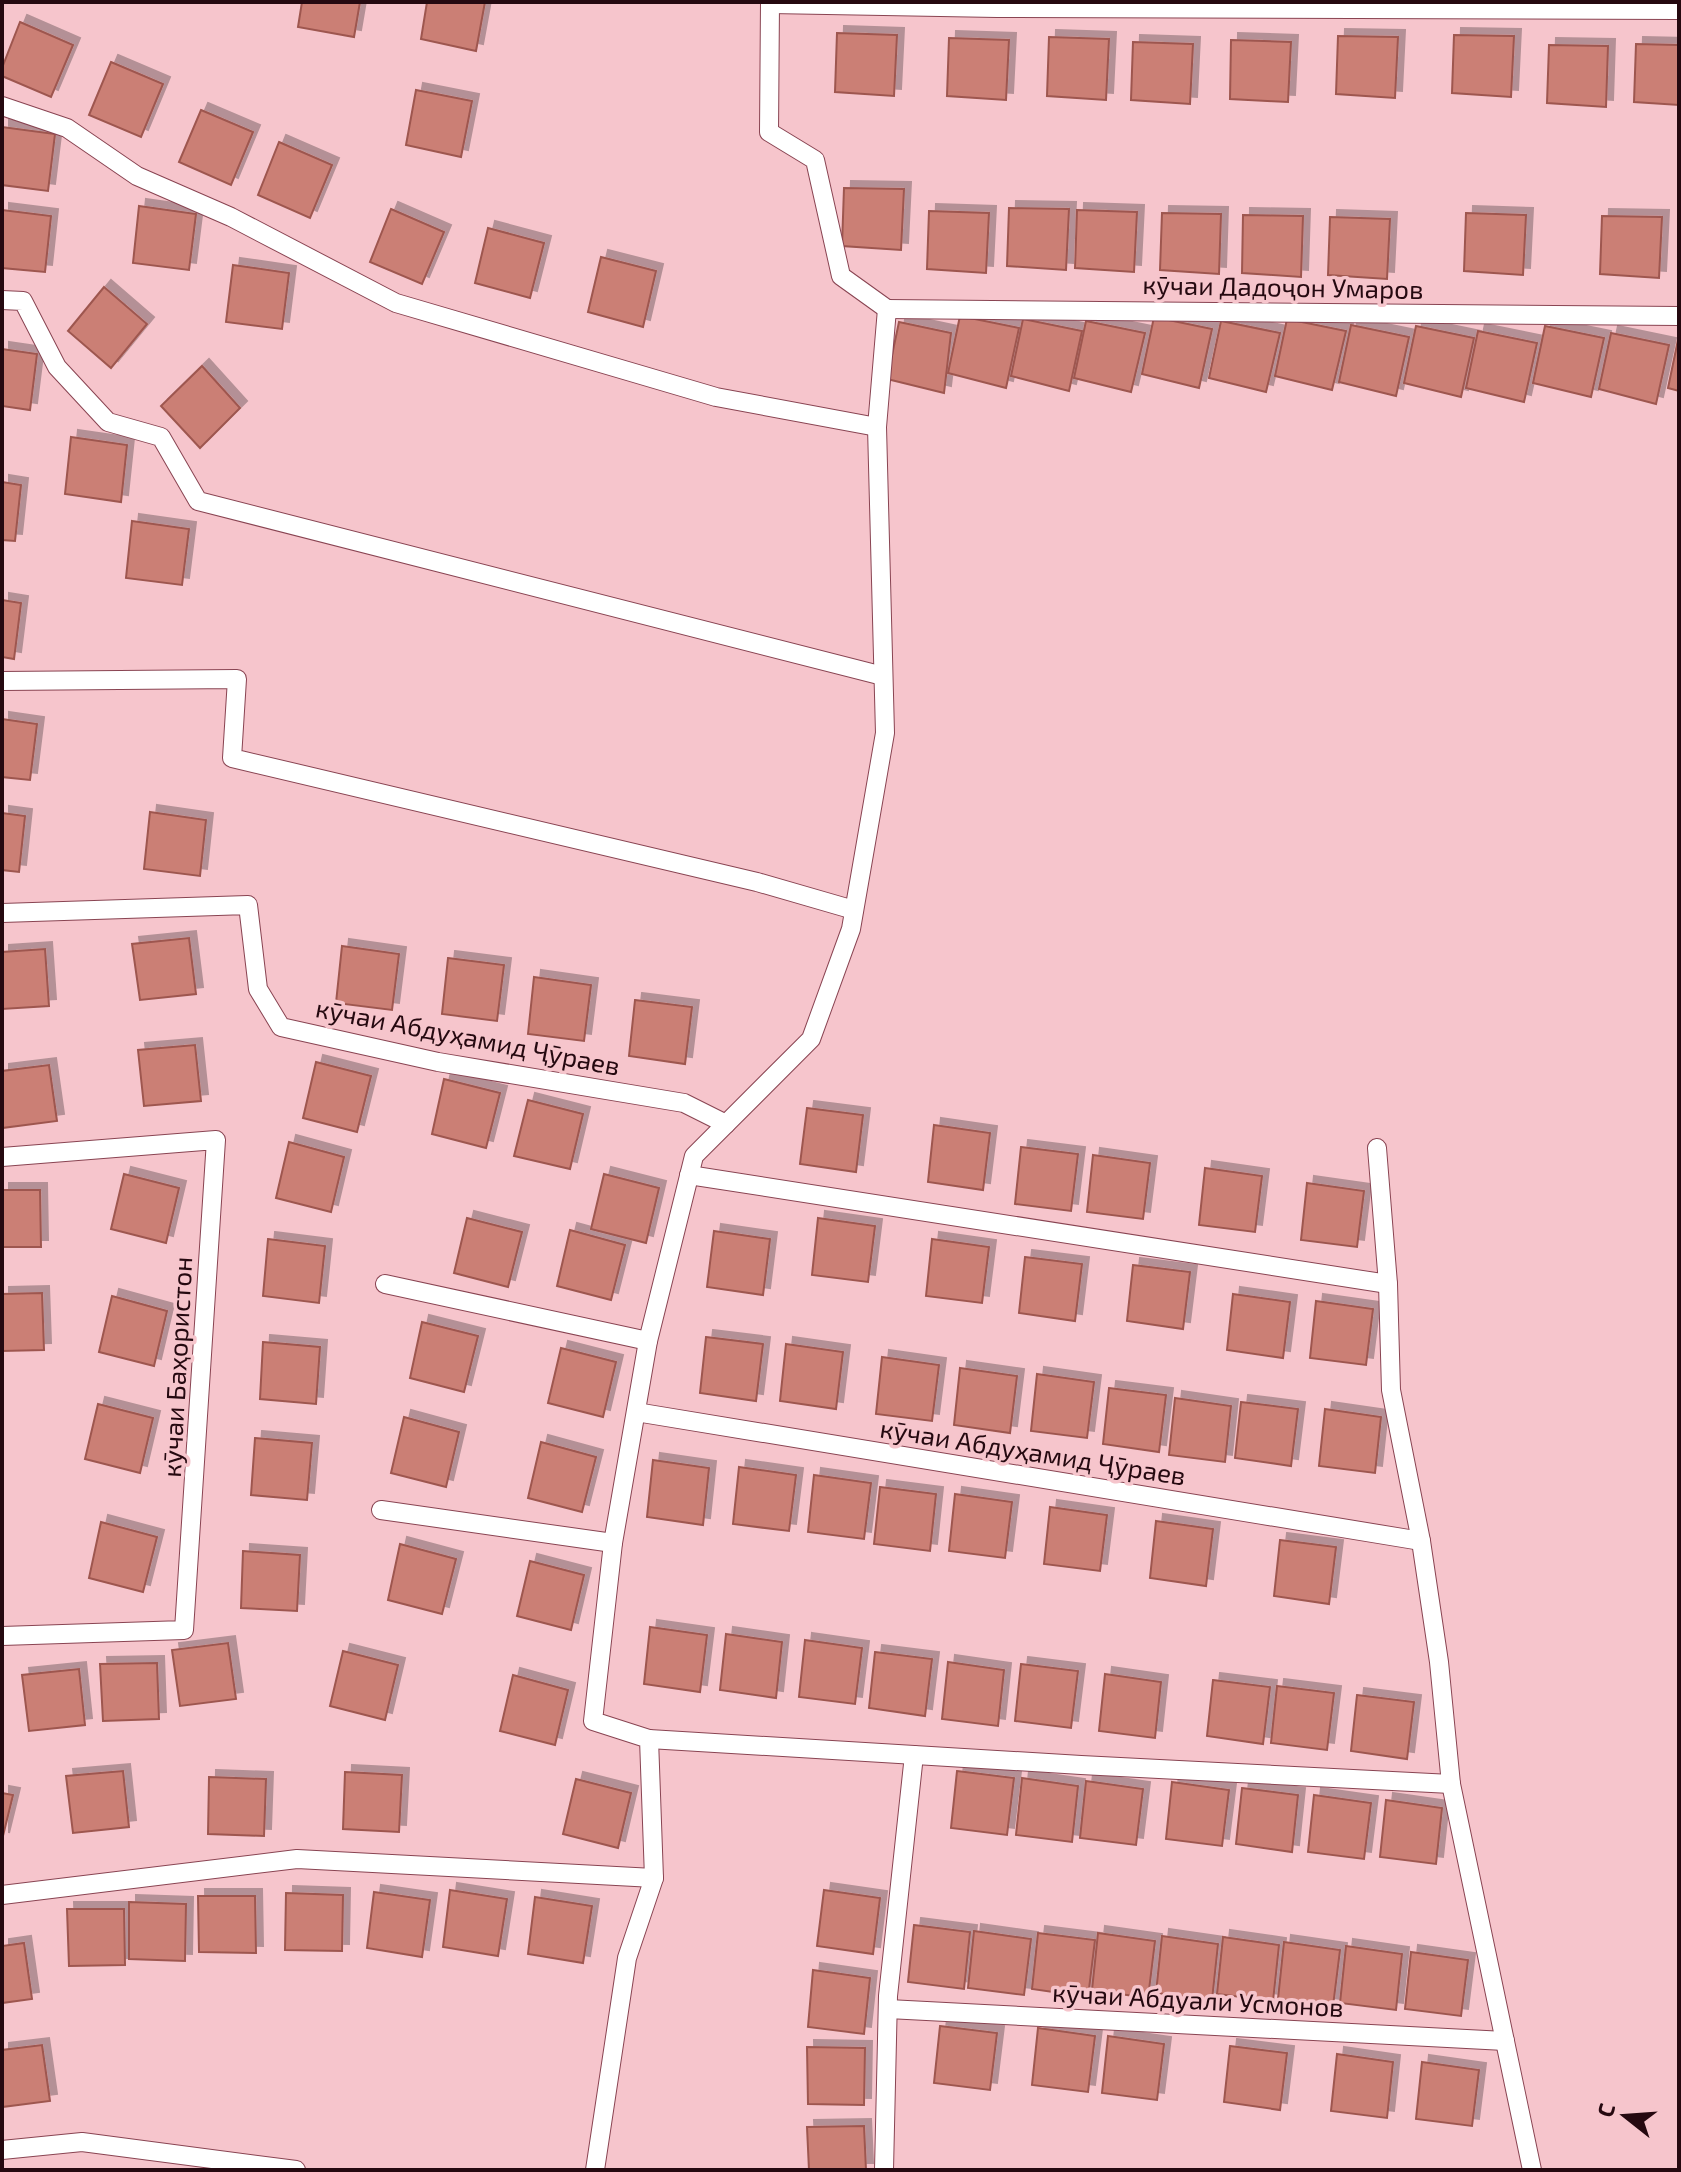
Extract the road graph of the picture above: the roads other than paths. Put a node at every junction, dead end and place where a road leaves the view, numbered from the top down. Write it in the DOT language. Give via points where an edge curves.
graph roads {
  1 [pos="770,3"];
  2 [pos="1679,10"];
  3 [pos="2,106"];
  4 [pos="2,300"];
  5 [pos="887,309"];
  6 [pos="1679,316"];
  7 [pos="877,427"];
  8 [pos="883,676"];
  9 [pos="2,681"];
  10 [pos="854,910"];
  11 [pos="2,913"];
  12 [pos="726,1124"];
  13 [pos="1377,1148"];
  14 [pos="2,1157"];
  15 [pos="689,1175"];
  16 [pos="385,1284"];
  17 [pos="1388,1284"];
  18 [pos="648,1341"];
  19 [pos="636,1412"];
  20 [pos="381,1510"];
  21 [pos="1421,1541"];
  22 [pos="613,1543"];
  23 [pos="2,1636"];
  24 [pos="649,1739"];
  25 [pos="914,1755"];
  26 [pos="1451,1784"];
  27 [pos="654,1878"];
  28 [pos="2,1895"];
  29 [pos="888,2009"];
  30 [pos="1505,2041"];
  31 [pos="2,2150"];
  32 [pos="296,2170"];
  33 [pos="595,2170"];
  34 [pos="884,2170"];
  35 [pos="1532,2170"];
  1 -- 2 [label="street"];
  1 -- 5 [label="street" via="769,132 815,160 841,276"];
  3 -- 7 [label="street" via="67,128 137,176 231,217 396,303 716,397"];
  4 -- 8 [label="street" via="23,301 57,367 108,422 161,437 198,501"];
  5 -- 6 [label="street, кӯчаи Дадоҷон Умаров"];
  5 -- 7 [label="street"];
  7 -- 8 [label="street"];
  8 -- 10 [label="street" via="885,733"];
  9 -- 10 [label="street" via="237,679 232,758 757,882"];
  10 -- 12 [label="street" via="811,1039"];
  11 -- 12 [label="street, кӯчаи Абдуҳамид Ҷӯраев" via="248,905 258,989 281,1027 438,1062 684,1103"];
  12 -- 15 [label="street" via="694,1156"];
  13 -- 17 [label="street"];
  14 -- 23 [label="street, кӯчаи Баҳористон" via="216,1140 184,1630"];
  15 -- 17 [label="street"];
  15 -- 18 [label="street"];
  16 -- 18 [label="street"];
  17 -- 21 [label="street" via="1391,1390"];
  18 -- 19 [label="street"];
  19 -- 21 [label="street, кӯчаи Абдуҳамид Ҷӯраев"];
  19 -- 22 [label="street"];
  20 -- 22 [label="street"];
  21 -- 26 [label="street"];
  22 -- 24 [label="street" via="593,1721"];
  24 -- 25 [label="street"];
  24 -- 27 [label="street"];
  25 -- 26 [label="street"];
  25 -- 29 [label="street"];
  26 -- 30 [label="street"];
  27 -- 28 [label="street" via="297,1859"];
  27 -- 33 [label="street" via="627,1958"];
  29 -- 30 [label="street, кӯчаи Абдуали Усмонов"];
  29 -- 34 [label="street"];
  30 -- 35 [label="street"];
  31 -- 32 [label="street" via="82,2142"];
}
